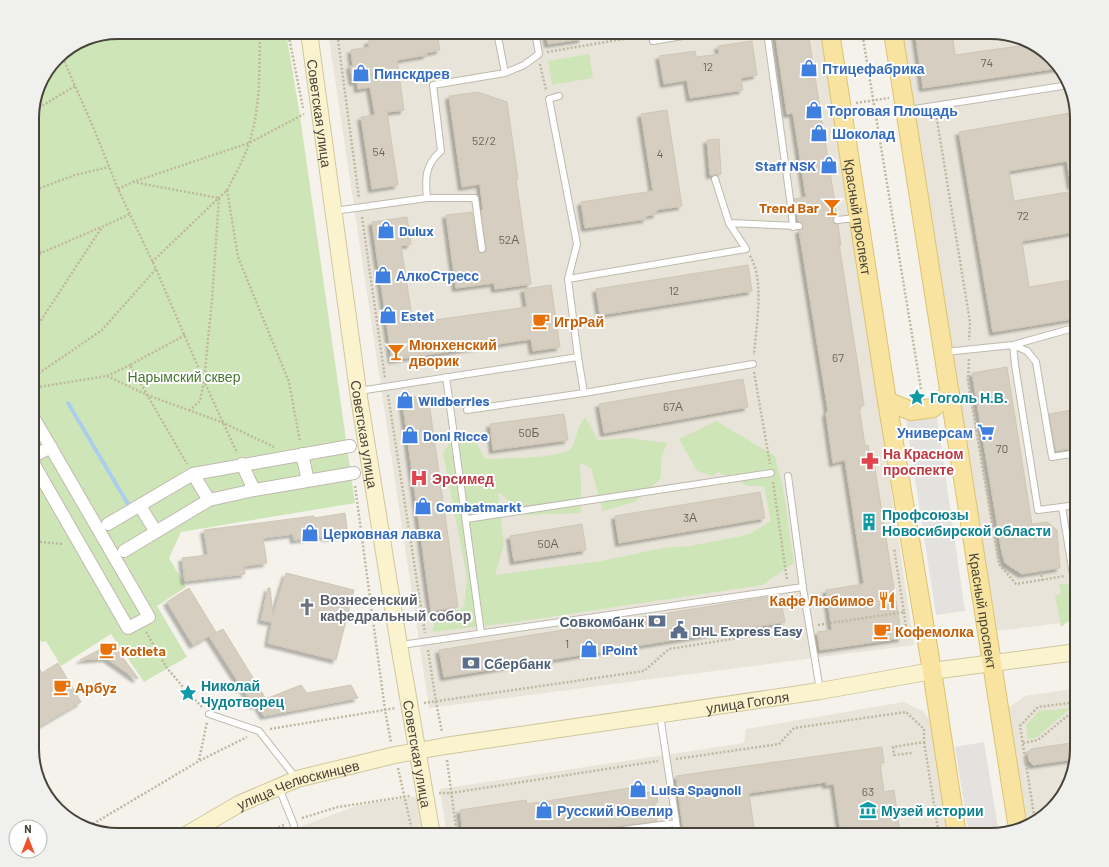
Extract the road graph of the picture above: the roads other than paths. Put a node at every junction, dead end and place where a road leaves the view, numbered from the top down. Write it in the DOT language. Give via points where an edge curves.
graph roads {
  1 [pos="310,39"];
  2 [pos="498,39"];
  3 [pos="536,39"];
  4 [pos="665,39"];
  5 [pos="767,39"];
  6 [pos="831,39"];
  7 [pos="894,39"];
  8 [pos="653,41"];
  9 [pos="505,73"];
  10 [pos="1063,86"];
  11 [pos="559,96"];
  12 [pos="905,103"];
  13 [pos="715,179"];
  14 [pos="427,198"];
  15 [pos="334,211"];
  16 [pos="858,218"];
  17 [pos="838,220"];
  18 [pos="729,224"];
  19 [pos="482,249"];
  20 [pos="568,279"];
  21 [pos="1070,329"];
  22 [pos="1012,345"];
  23 [pos="944,352"];
  24 [pos="578,357"];
  25 [pos="753,364"];
  26 [pos="446,377"];
  27 [pos="358,391"];
  28 [pos="584,392"];
  29 [pos="950,392"];
  30 [pos="887,401"];
  31 [pos="467,410"];
  32 [pos="39,427"];
  33 [pos="350,446"];
  34 [pos="51,447"];
  35 [pos="39,453"];
  36 [pos="1070,454"];
  37 [pos="298,455"];
  38 [pos="242,464"];
  39 [pos="39,473"];
  40 [pos="354,473"];
  41 [pos="771,473"];
  42 [pos="193,474"];
  43 [pos="788,476"];
  44 [pos="308,481"];
  45 [pos="254,490"];
  46 [pos="209,500"];
  47 [pos="140,506"];
  48 [pos="1070,506"];
  49 [pos="1062,507"];
  50 [pos="466,519"];
  51 [pos="108,524"];
  52 [pos="156,532"];
  53 [pos="124,551"];
  54 [pos="1070,556"];
  55 [pos="803,587"];
  56 [pos="481,633"];
  57 [pos="399,645"];
  58 [pos="1070,653"];
  59 [pos="992,663"];
  60 [pos="932,671"];
  61 [pos="820,691"];
  62 [pos="209,714"];
  63 [pos="660,715"];
  64 [pos="417,750"];
  65 [pos="297,779"];
  66 [pos="278,787"];
  67 [pos="676,823"];
  68 [pos="1017,823"];
  69 [pos="198,828"];
  70 [pos="293,828"];
  71 [pos="431,828"];
  72 [pos="638,828"];
  73 [pos="677,828"];
  74 [pos="956,828"];
  1 -- 15 [label="main road, Советская улица"];
  2 -- 9 [label="lane"];
  3 -- 9 [label="lane" via="538,54 524,65"];
  4 -- 8 [label="lane"];
  5 -- 18 [label="lane" via="796,226"];
  6 -- 16 [label="main road, Красный проспект"];
  7 -- 12 [label="main road, Красный проспект"];
  9 -- 14 [label="lane" via="433,85 441,151 428,167 425,182"];
  10 -- 12 [label="lane" via="935,105"];
  11 -- 20 [label="lane" via="549,99 577,244"];
  12 -- 23 [label="main road, Красный проспект"];
  13 -- 18 [label="lane"];
  14 -- 15 [label="lane"];
  14 -- 19 [label="lane" via="475,198"];
  15 -- 27 [label="main road, Советская улица"];
  16 -- 17 [label="lane"];
  16 -- 30 [label="main road, Красный проспект"];
  18 -- 20 [label="lane" via="746,249"];
  20 -- 24 [label="lane"];
  21 -- 22 [label="lane"];
  22 -- 23 [label="lane"];
  22 -- 36 [label="lane" via="1027,351 1036,362 1052,457"];
  22 -- 49 [label="lane" via="1038,510"];
  23 -- 29 [label="main road, Красный проспект"];
  24 -- 26 [label="lane"];
  24 -- 28 [label="lane"];
  25 -- 28 [label="lane"];
  26 -- 27 [label="lane"];
  26 -- 50 [label="lane"];
  27 -- 57 [label="main road, Советская улица"];
  28 -- 31 [label="lane"];
  29 -- 30 [label="main road" via="933,408 911,411"];
  29 -- 59 [label="main road, Красный проспект"];
  30 -- 60 [label="main road, Красный проспект"];
  32 -- 34 [label="street"];
  33 -- 37 [label="street"];
  34 -- 35 [label="street"];
  34 -- 39 [label="street" via="149,616 128,628"];
  37 -- 38 [label="street"];
  37 -- 44 [label="street"];
  38 -- 42 [label="street"];
  38 -- 45 [label="street"];
  40 -- 44 [label="street"];
  41 -- 50 [label="lane"];
  42 -- 46 [label="street"];
  42 -- 47 [label="street"];
  43 -- 55 [label="lane"];
  44 -- 45 [label="street"];
  45 -- 46 [label="street"];
  46 -- 52 [label="street"];
  47 -- 51 [label="street"];
  47 -- 52 [label="street"];
  48 -- 49 [label="lane"];
  49 -- 54 [label="lane"];
  50 -- 56 [label="lane"];
  52 -- 53 [label="street"];
  55 -- 56 [label="lane"];
  55 -- 61 [label="lane"];
  56 -- 57 [label="lane"];
  57 -- 64 [label="main road, Советская улица"];
  58 -- 59 [label="main road, улица Гоголя"];
  59 -- 60 [label="main road, улица Гоголя"];
  59 -- 68 [label="main road, Красный проспект"];
  60 -- 61 [label="main road, улица Гоголя"];
  60 -- 74 [label="main road, Красный проспект"];
  61 -- 63 [label="main road, улица Гоголя"];
  62 -- 65 [label="lane" via="259,731"];
  63 -- 64 [label="main road, улица Гоголя"];
  63 -- 67 [label="lane"];
  64 -- 65 [label="main road, улица Челюскинцев"];
  64 -- 71 [label="main road, Советская улица"];
  65 -- 66 [label="main road, улица Челюскинцев"];
  66 -- 69 [label="main road, улица Челюскинцев" via="239,804"];
  66 -- 70 [label="lane"];
  67 -- 72 [label="lane"];
  67 -- 73 [label="lane"];
}
